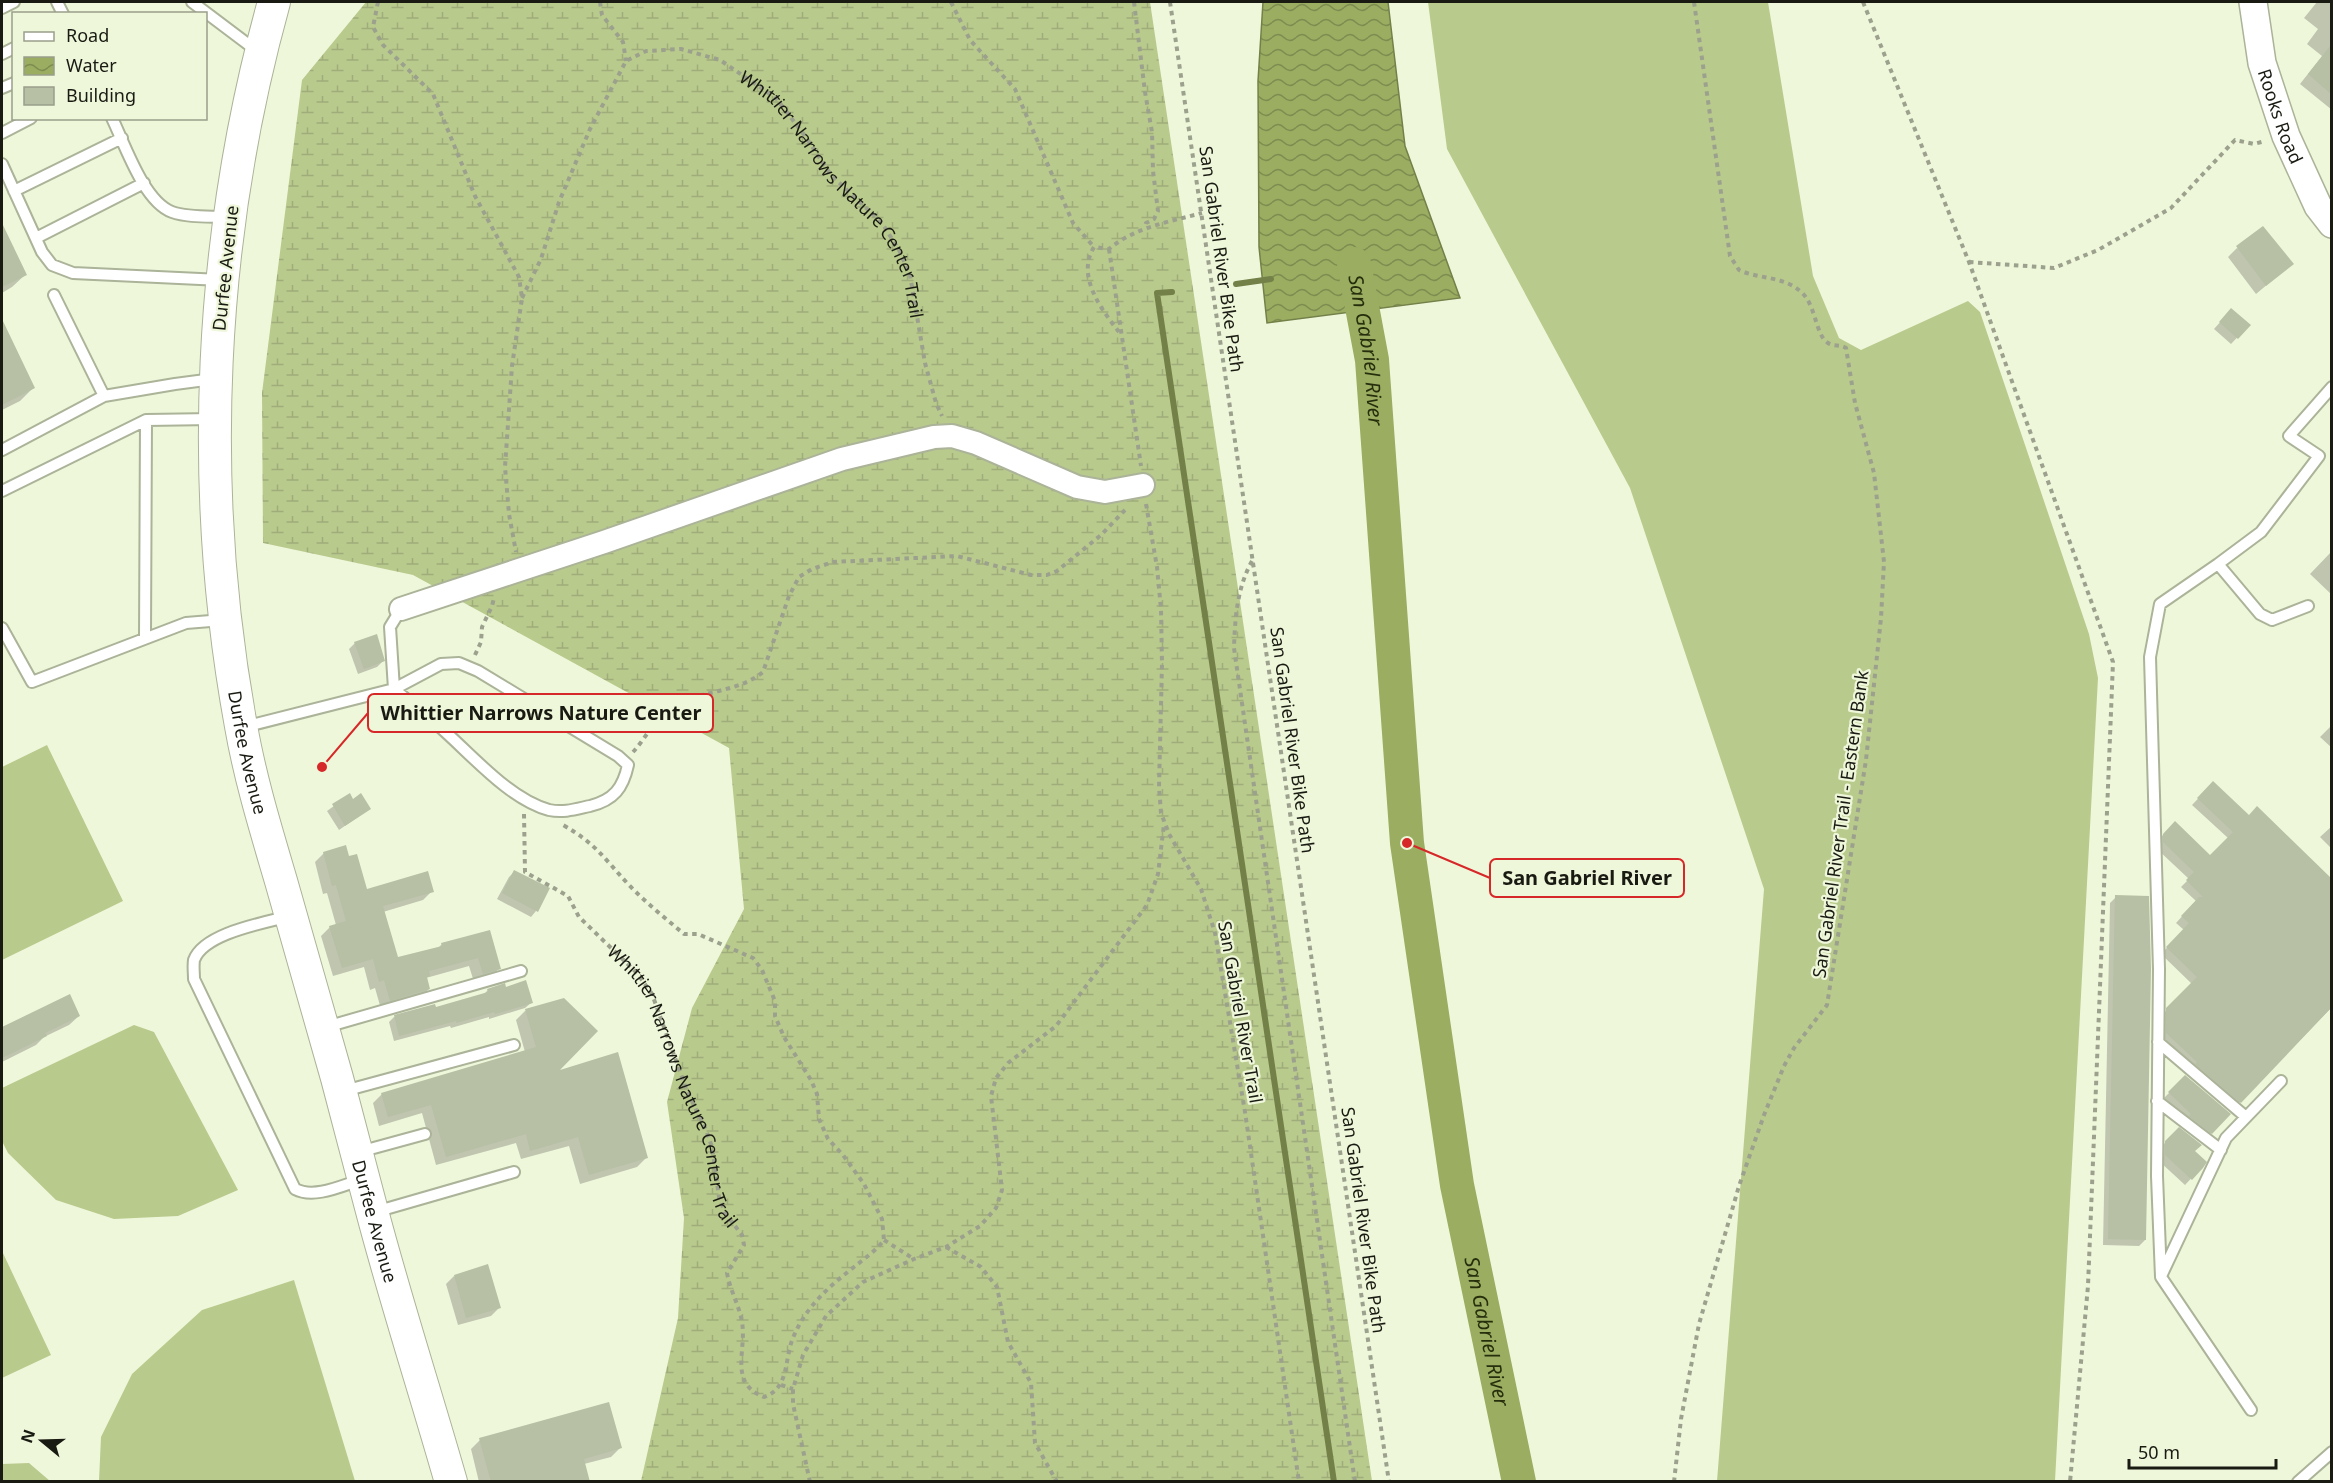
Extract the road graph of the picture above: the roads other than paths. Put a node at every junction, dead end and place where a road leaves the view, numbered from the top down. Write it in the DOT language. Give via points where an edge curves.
graph roads {
  1 [pos="14,2"];
  2 [pos="192,2"];
  3 [pos="274,2"];
  4 [pos="2253,2"];
  5 [pos="2,8"];
  6 [pos="204,12"];
  7 [pos="207,14"];
  8 [pos="260,53"];
  9 [pos="28,120"];
  10 [pos="113,120"];
  11 [pos="2,133"];
  12 [pos="122,138"];
  13 [pos="2,164"];
  14 [pos="144,183"];
  15 [pos="14,191"];
  16 [pos="230,217"];
  17 [pos="2331,224"];
  18 [pos="36,238"];
  19 [pos="221,280"];
  20 [pos="54,295"];
  21 [pos="216,379"];
  22 [pos="2331,387"];
  23 [pos="104,396"];
  24 [pos="215,418"];
  25 [pos="146,420"];
  26 [pos="2,450"];
  27 [pos="1143,485"];
  28 [pos="2,491"];
  29 [pos="2218,564"];
  30 [pos="2308,606"];
  31 [pos="401,609"];
  32 [pos="225,620"];
  33 [pos="2,628"];
  34 [pos="146,638"];
  35 [pos="394,689"];
  36 [pos="241,727"];
  37 [pos="291,915"];
  38 [pos="521,971"];
  39 [pos="322,1028"];
  40 [pos="2158,1042"];
  41 [pos="514,1045"];
  42 [pos="2282,1081"];
  43 [pos="341,1092"];
  44 [pos="2157,1101"];
  45 [pos="2247,1117"];
  46 [pos="425,1134"];
  47 [pos="2221,1150"];
  48 [pos="360,1166"];
  49 [pos="514,1172"];
  50 [pos="372,1213"];
  51 [pos="2161,1277"];
  52 [pos="2251,1410"];
  53 [pos="2331,1452"];
  54 [pos="451,1482"];
  55 [pos="2298,1482"];
  1 -- 5 [label="lane"];
  2 -- 6 [label="lane"];
  3 -- 8 [label="main road, Durfee Avenue"];
  4 -- 17 [label="street, Rooks Road" via="2262,63 2286,136 2318,206"];
  7 -- 8 [label="lane"];
  8 -- 16 [label="main road, Durfee Avenue"];
  9 -- 11 [label="lane"];
  10 -- 12 [label="lane"];
  12 -- 14 [label="lane"];
  12 -- 15 [label="lane"];
  13 -- 15 [label="lane"];
  14 -- 16 [label="lane" via="153,200 172,212"];
  14 -- 18 [label="lane"];
  15 -- 18 [label="lane"];
  16 -- 19 [label="main road, Durfee Avenue"];
  18 -- 19 [label="lane" via="52,265 73,273"];
  19 -- 21 [label="main road, Durfee Avenue"];
  20 -- 23 [label="lane"];
  21 -- 23 [label="lane"];
  21 -- 24 [label="main road, Durfee Avenue"];
  22 -- 29 [label="lane" via="2289,436 2319,456 2261,532"];
  23 -- 26 [label="lane"];
  24 -- 25 [label="lane"];
  24 -- 32 [label="main road, Durfee Avenue" via="214,481"];
  25 -- 28 [label="lane"];
  25 -- 34 [label="lane"];
  27 -- 31 [label="street" via="1105,492 1077,487 976,443 952,436 934,437 842,459"];
  29 -- 30 [label="lane" via="2260,614 2272,620"];
  29 -- 40 [label="lane" via="2160,604 2150,657"];
  31 -- 35 [label="lane" via="390,627"];
  32 -- 34 [label="lane" via="186,623"];
  32 -- 36 [label="main road, Durfee Avenue"];
  33 -- 34 [label="lane" via="32,682"];
  35 -- 35 [label="lane" via="441,664 459,663 618,756 628,765 624,783 596,805 568,812 530,802"];
  35 -- 36 [label="lane"];
  36 -- 37 [label="main road, Durfee Avenue"];
  37 -- 39 [label="main road, Durfee Avenue"];
  37 -- 48 [label="lane" via="214,939 194,961 194,979 295,1189 304,1193 327,1191"];
  38 -- 39 [label="lane"];
  39 -- 43 [label="main road, Durfee Avenue"];
  40 -- 44 [label="lane"];
  40 -- 45 [label="lane"];
  41 -- 43 [label="lane"];
  42 -- 45 [label="lane"];
  43 -- 48 [label="main road, Durfee Avenue"];
  44 -- 47 [label="lane"];
  44 -- 51 [label="lane"];
  45 -- 47 [label="lane" via="2226,1138"];
  46 -- 48 [label="lane"];
  47 -- 51 [label="lane"];
  48 -- 50 [label="main road, Durfee Avenue"];
  49 -- 50 [label="lane"];
  50 -- 54 [label="main road, Durfee Avenue"];
  51 -- 52 [label="lane"];
  53 -- 55 [label="lane"];
}
